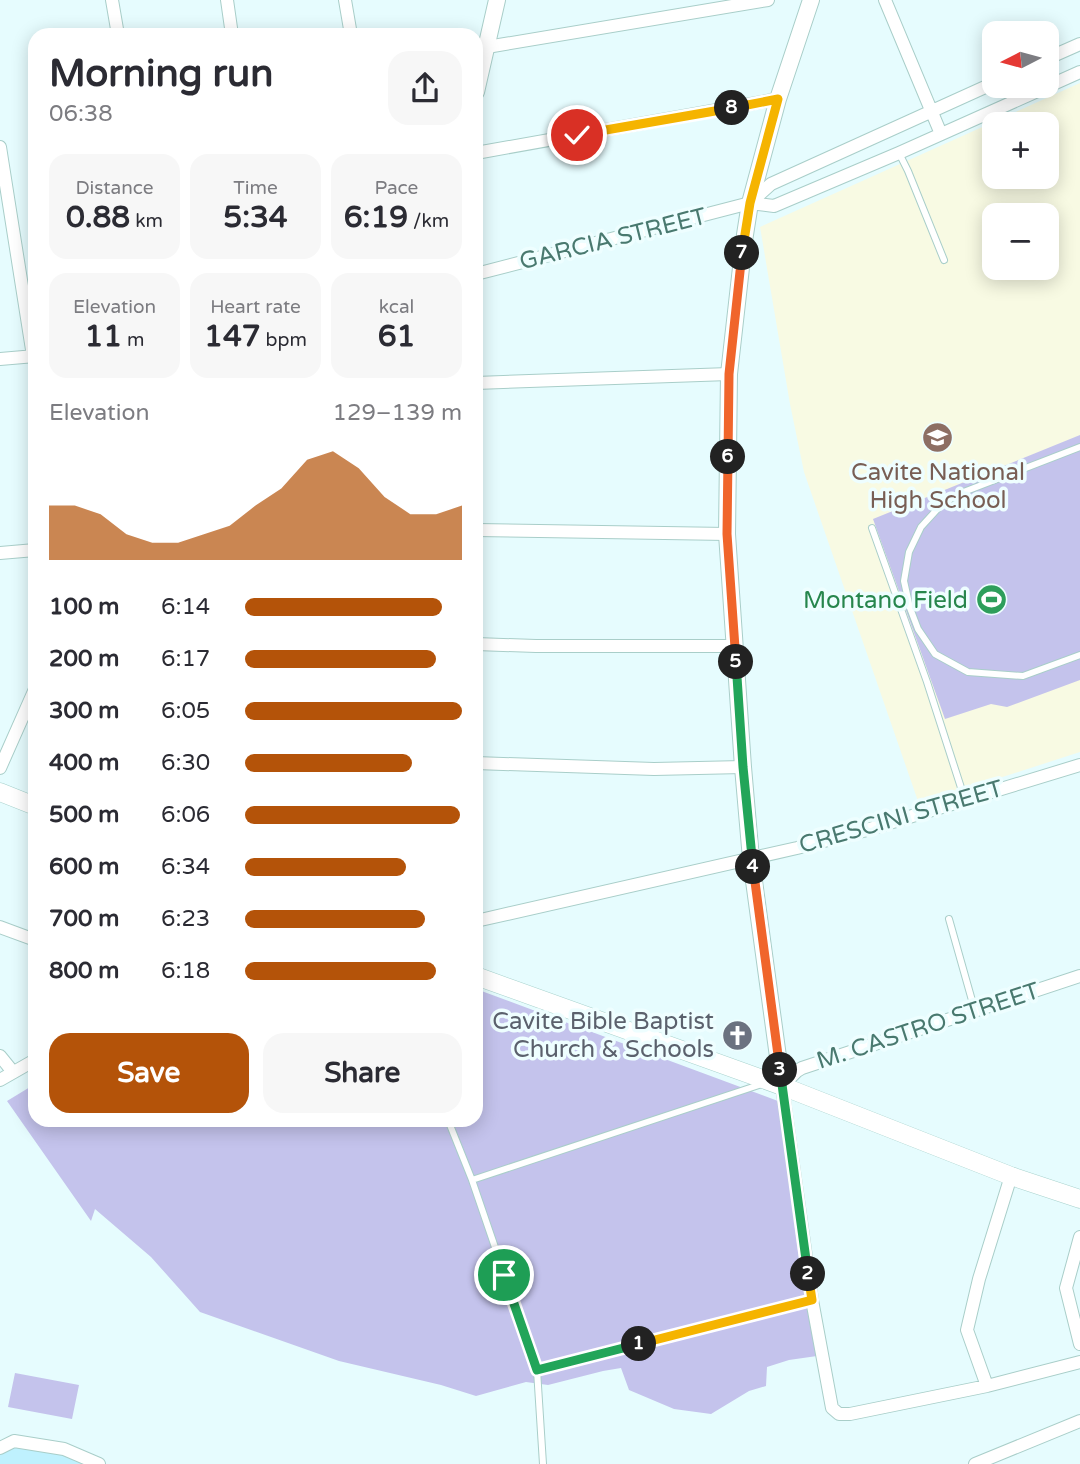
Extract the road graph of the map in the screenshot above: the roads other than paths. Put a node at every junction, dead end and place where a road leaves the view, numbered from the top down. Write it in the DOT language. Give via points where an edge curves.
graph roads {
  1 [pos="112,0"];
  2 [pos="227,0"];
  3 [pos="345,0"];
  4 [pos="497,0"];
  5 [pos="768,0"];
  6 [pos="811,0"];
  7 [pos="885,0"];
  8 [pos="117,28"];
  9 [pos="231,28"];
  10 [pos="350,28"];
  11 [pos="1080,44"];
  12 [pos="487,47"];
  13 [pos="1059,54"];
  14 [pos="483,63"];
  15 [pos="1080,72"];
  16 [pos="982,89"];
  17 [pos="778,99"];
  18 [pos="932,112"];
  19 [pos="941,134"];
  20 [pos="0,147"];
  21 [pos="483,152"];
  22 [pos="899,153"];
  23 [pos="750,203"];
  24 [pos="944,260"];
  25 [pos="483,272"];
  26 [pos="28,319"];
  27 [pos="28,357"];
  28 [pos="0,359"];
  29 [pos="729,374"];
  30 [pos="483,383"];
  31 [pos="1080,447"];
  32 [pos="872,528"];
  33 [pos="483,530"];
  34 [pos="727,534"];
  35 [pos="28,551"];
  36 [pos="0,553"];
  37 [pos="483,644"];
  38 [pos="735,646"];
  39 [pos="1080,655"];
  40 [pos="28,705"];
  41 [pos="483,763"];
  42 [pos="743,767"];
  43 [pos="0,768"];
  44 [pos="1079,770"];
  45 [pos="0,792"];
  46 [pos="965,800"];
  47 [pos="28,803"];
  48 [pos="751,859"];
  49 [pos="483,919"];
  50 [pos="949,919"];
  51 [pos="0,927"];
  52 [pos="28,937"];
  53 [pos="1080,976"];
  54 [pos="483,979"];
  55 [pos="975,1011"];
  56 [pos="0,1056"];
  57 [pos="28,1064"];
  58 [pos="13,1072"];
  59 [pos="0,1080"];
  60 [pos="776,1084"];
  61 [pos="452,1127"];
  62 [pos="1011,1175"];
  63 [pos="471,1180"];
  64 [pos="1080,1199"];
  65 [pos="1080,1237"];
  66 [pos="812,1300"];
  67 [pos="1080,1344"];
  68 [pos="1080,1362"];
  69 [pos="537,1370"];
  70 [pos="987,1386"];
  71 [pos="1080,1421"];
  72 [pos="0,1448"];
  73 [pos="99,1464"];
  74 [pos="543,1464"];
  75 [pos="975,1464"];
  1 -- 8 [label="street"];
  2 -- 9 [label="street"];
  3 -- 10 [label="street"];
  4 -- 12 [label="street"];
  5 -- 12 [label="street"];
  6 -- 17 [label="street"];
  7 -- 18 [label="street"];
  11 -- 13 [label="street"];
  12 -- 14 [label="street"];
  15 -- 19 [label="street, GARCIA STREET"];
  16 -- 18 [label="street, GARCIA STREET"];
  17 -- 21 [label="street"];
  17 -- 23 [label="street"];
  18 -- 19 [label="street"];
  18 -- 23 [label="street, GARCIA STREET" via="771,184"];
  19 -- 22 [label="street, GARCIA STREET"];
  20 -- 26 [label="street"];
  22 -- 23 [label="street, GARCIA STREET" via="774,206"];
  22 -- 24 [label="lane"];
  23 -- 25 [label="street, GARCIA STREET"];
  23 -- 29 [label="street"];
  27 -- 28 [label="street"];
  29 -- 30 [label="street"];
  29 -- 34 [label="street"];
  31 -- 39 [label="lane" via="942,504 921,527 909,552 904,581 918,629 935,654 968,672 1023,676"];
  32 -- 46 [label="lane"];
  33 -- 34 [label="street"];
  34 -- 38 [label="street"];
  35 -- 36 [label="street"];
  37 -- 38 [label="street"];
  38 -- 42 [label="street"];
  40 -- 43 [label="street"];
  41 -- 42 [label="street"];
  42 -- 48 [label="street"];
  44 -- 46 [label="street, CRESCINI STREET"];
  45 -- 47 [label="main road"];
  46 -- 48 [label="street, CRESCINI STREET"];
  48 -- 49 [label="street, CRESCINI STREET"];
  48 -- 60 [label="street"];
  50 -- 55 [label="lane"];
  51 -- 52 [label="street"];
  53 -- 55 [label="street, M. CASTRO STREET"];
  54 -- 60 [label="main road"];
  55 -- 60 [label="street, M. CASTRO STREET" via="802,1068"];
  56 -- 58 [label="street"];
  57 -- 58 [label="street"];
  58 -- 59 [label="street"];
  60 -- 62 [label="main road"];
  60 -- 63 [label="lane"];
  60 -- 66 [label="street"];
  61 -- 63 [label="lane"];
  62 -- 64 [label="main road"];
  62 -- 70 [label="street" via="967,1330"];
  63 -- 69 [label="lane"];
  65 -- 67 [label="street" via="1066,1288"];
  66 -- 69 [label="lane"];
  66 -- 70 [label="street" via="832,1408 839,1413"];
  68 -- 70 [label="street"];
  69 -- 74 [label="lane"];
  71 -- 75 [label="street"];
  72 -- 73 [label="street" via="14,1441 64,1449"];
}
